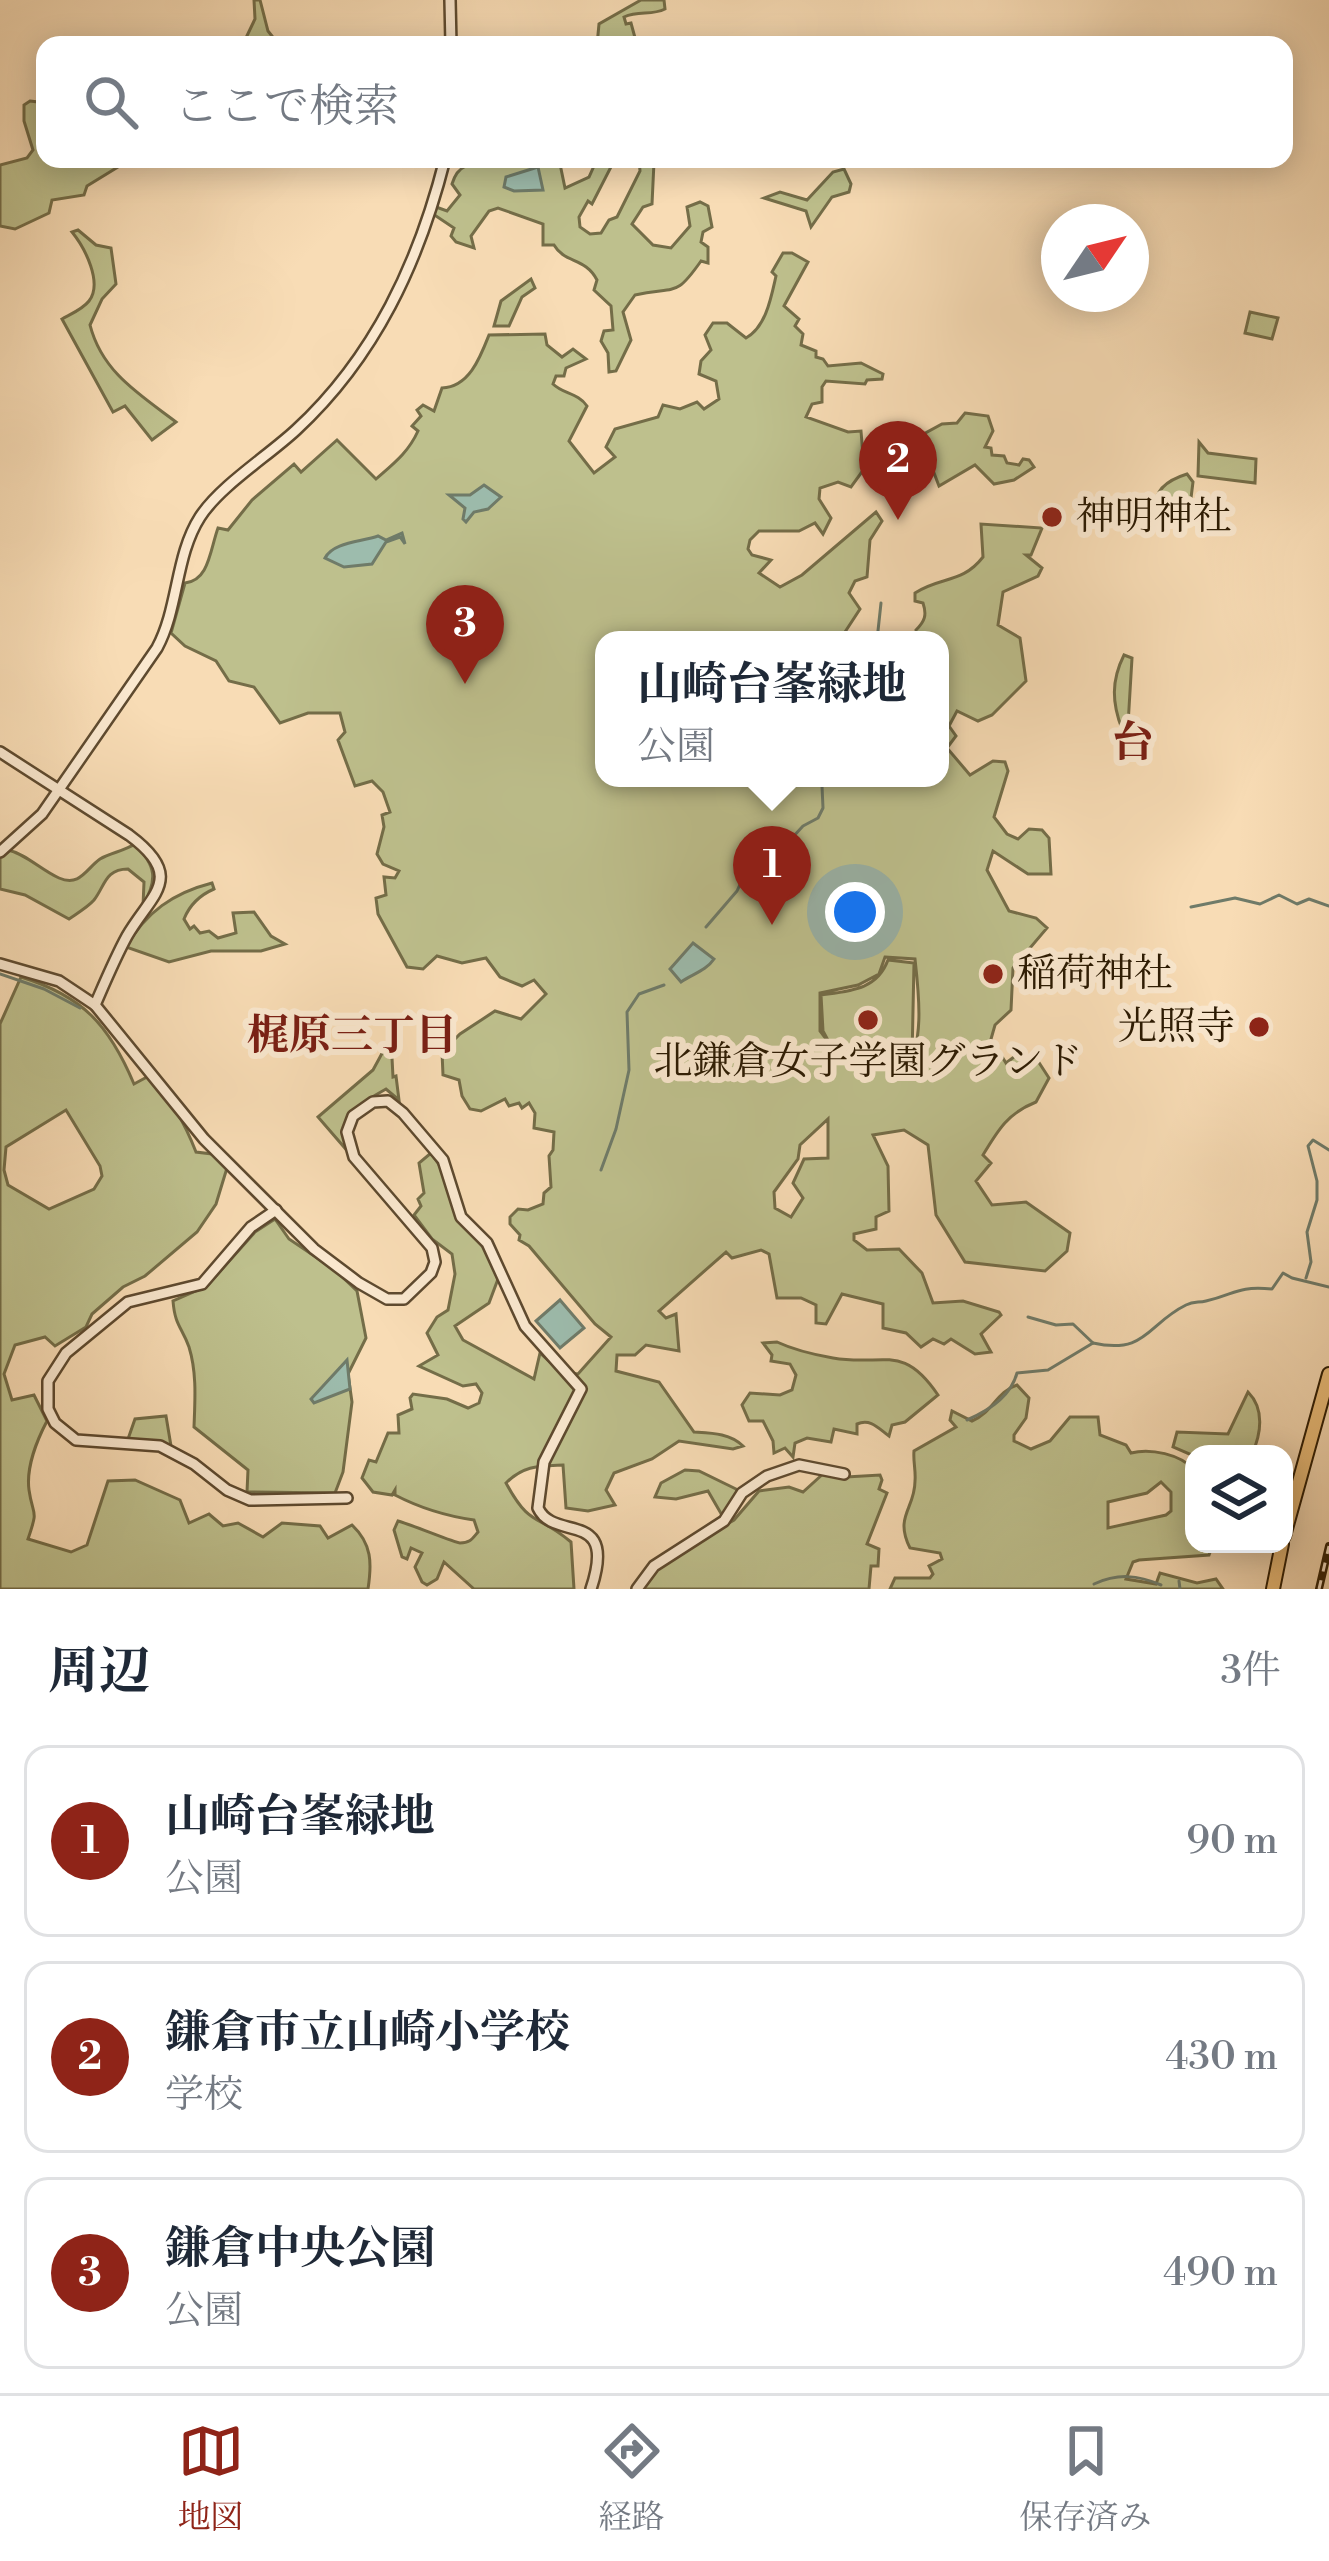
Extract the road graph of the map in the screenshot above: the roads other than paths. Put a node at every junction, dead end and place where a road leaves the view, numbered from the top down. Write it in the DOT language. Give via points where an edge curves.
graph roads {
  1 [pos="450,0"];
  2 [pos="451,36"];
  3 [pos="442,168"];
  4 [pos="0,752"];
  5 [pos="61,789"];
  6 [pos="0,852"];
  7 [pos="0,964"];
  8 [pos="95,1005"];
  9 [pos="276,1210"];
  10 [pos="1329,1374"];
  11 [pos="844,1474"];
  12 [pos="347,1498"];
  13 [pos="1293,1504"];
  14 [pos="1280,1553"];
  15 [pos="591,1589"];
  16 [pos="637,1589"];
  17 [pos="1273,1589"];
  1 -- 2 [label="street"];
  3 -- 5 [label="street" via="382,324 321,406 205,510 163,638"];
  4 -- 5 [label="street"];
  5 -- 6 [label="street"];
  5 -- 8 [label="street" via="146,847 157,864 156,897 131,929"];
  7 -- 8 [label="street" via="59,981"];
  8 -- 9 [label="street" via="204,1139"];
  9 -- 12 [label="street" via="202,1284 128,1301 66,1353 48,1381 48,1409 76,1440 160,1446 250,1500"];
  9 -- 15 [label="street" via="332,1264 378,1294 404,1299 431,1273 432,1248 354,1157 346,1132 366,1105 388,1101 437,1153 461,1217 487,1243 518,1315 580,1389 544,1462 538,1508 596,1546"];
  10 -- 13 [label="main road"];
  11 -- 16 [label="street" via="799,1466 767,1476 742,1493 724,1521 654,1566"];
  14 -- 17 [label="main road"];
}
